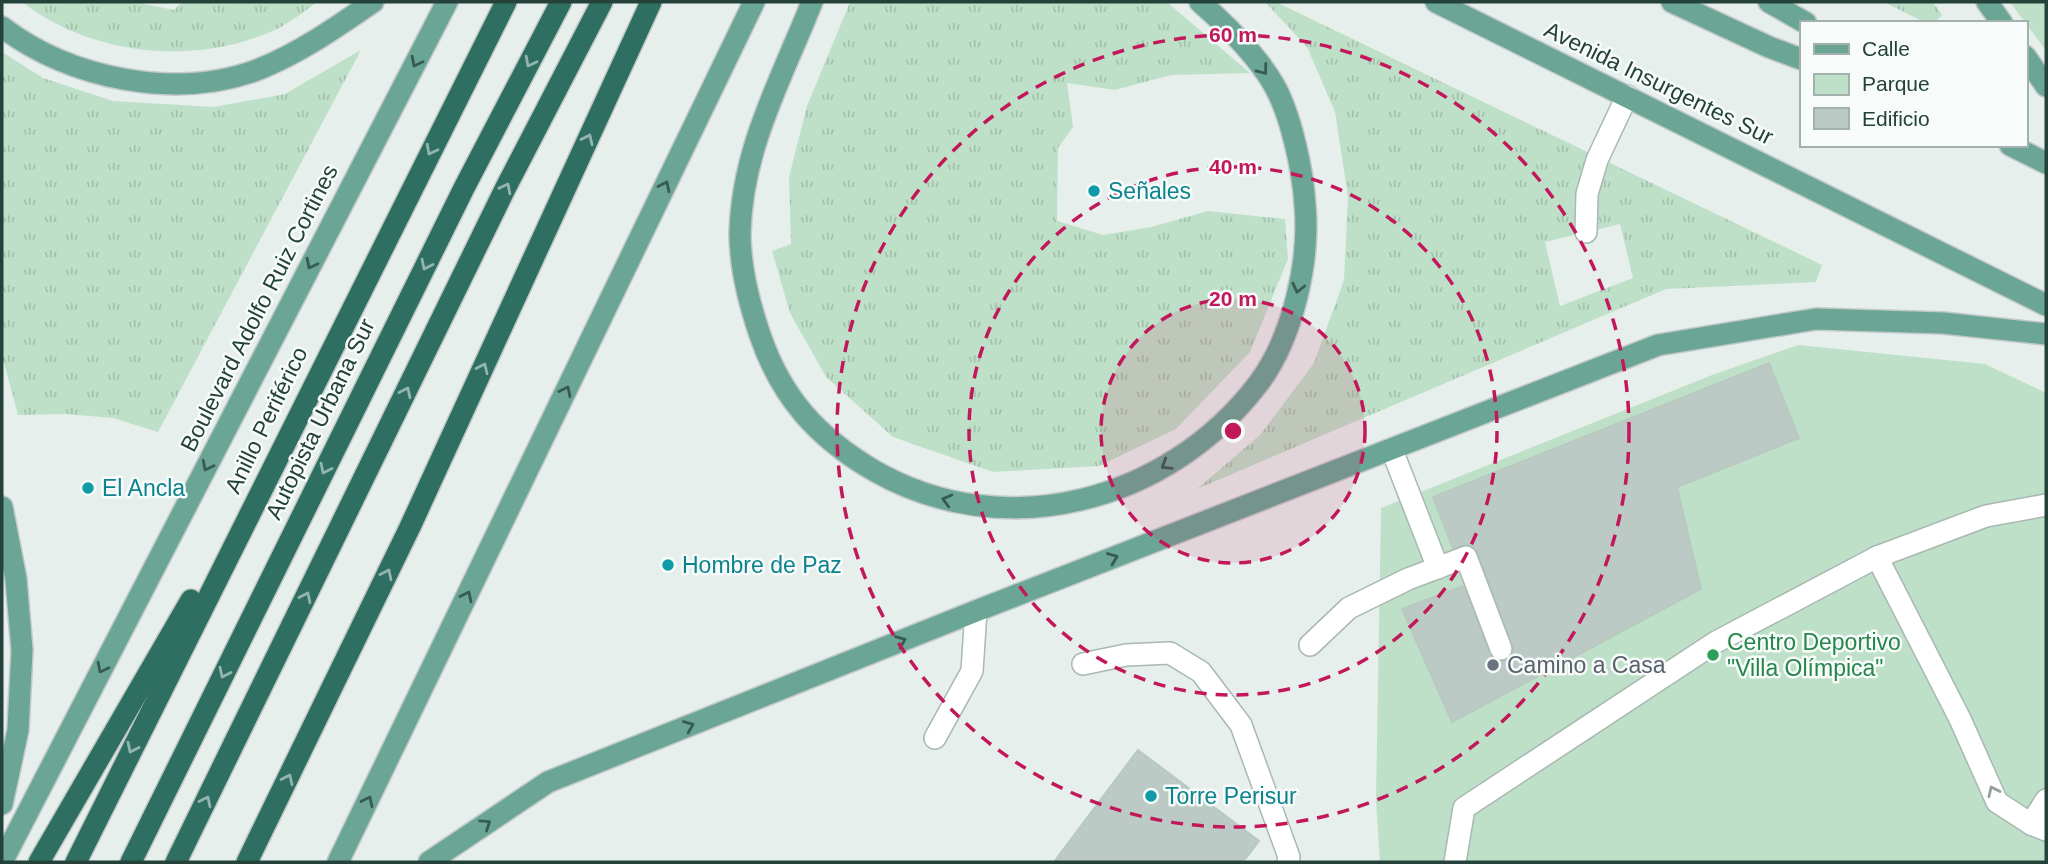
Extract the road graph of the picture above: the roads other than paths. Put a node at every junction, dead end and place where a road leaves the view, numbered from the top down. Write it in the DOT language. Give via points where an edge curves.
graph roads {
  1 [pos="373,2"];
  2 [pos="447,2"];
  3 [pos="506,2"];
  4 [pos="561,2"];
  5 [pos="602,2"];
  6 [pos="651,2"];
  7 [pos="754,2"];
  8 [pos="812,2"];
  9 [pos="1200,2"];
  10 [pos="1436,2"];
  11 [pos="1672,2"];
  12 [pos="1769,2"];
  13 [pos="1987,2"];
  14 [pos="1802,21"];
  15 [pos="2001,21"];
  16 [pos="2,27"];
  17 [pos="1800,59"];
  18 [pos="2027,59"];
  19 [pos="2046,86"];
  20 [pos="1627,96"];
  21 [pos="2014,147"];
  22 [pos="2046,163"];
  23 [pos="1586,232"];
  24 [pos="2046,305"];
  25 [pos="2046,334"];
  26 [pos="334,341"];
  27 [pos="1392,450"];
  28 [pos="2046,505"];
  29 [pos="2,507"];
  30 [pos="2,554"];
  31 [pos="1877,557"];
  32 [pos="1438,568"];
  33 [pos="16,579"];
  34 [pos="976,611"];
  35 [pos="1310,645"];
  36 [pos="1502,649"];
  37 [pos="1083,664"];
  38 [pos="935,738"];
  39 [pos="2046,800"];
  40 [pos="2,804"];
  41 [pos="2038,827"];
  42 [pos="2,862"];
  43 [pos="39,862"];
  44 [pos="76,862"];
  45 [pos="131,862"];
  46 [pos="176,862"];
  47 [pos="247,862"];
  48 [pos="338,862"];
  49 [pos="429,862"];
  50 [pos="1288,862"];
  51 [pos="1455,862"];
  1 -- 16 [label="main road" via="332,30 258,69 198,83 106,76 41,53"];
  2 -- 42 [label="main road, Boulevard Adolfo Ruiz Cortines, one-way"];
  3 -- 26 [label="highway, Anillo Periférico, one-way"];
  4 -- 45 [label="highway, Autopista Urbana Sur, one-way" via="464,188"];
  46 -- 5 [label="highway, one-way" via="505,189"];
  47 -- 6 [label="highway, one-way" via="410,527"];
  48 -- 7 [label="main road, one-way"];
  9 -- 8 [label="main road, one-way" via="1247,49 1274,85 1296,153 1307,231 1295,303 1280,344 1260,382 1234,410 1196,443 1141,480 1086,499 1006,508 953,502 918,492 858,461 807,418 784,389 766,353 744,275 743,201 761,122"];
  10 -- 20 [label="main road, Avenida Insurgentes Sur"];
  11 -- 17 [label="main road"];
  12 -- 14 [label="main road"];
  13 -- 15 [label="main road"];
  18 -- 19 [label="main road"];
  20 -- 23 [label="lane" via="1597,160 1587,194"];
  20 -- 24 [label="main road, Avenida Insurgentes Sur"];
  21 -- 22 [label="main road"];
  25 -- 27 [label="main road" via="1943,323 1816,319 1658,345"];
  26 -- 43 [label="highway" via="158,660"];
  26 -- 44 [label="highway, Anillo Periférico, one-way"];
  27 -- 32 [label="lane"];
  34 -- 27 [label="main road, one-way"];
  28 -- 31 [label="lane" via="1986,516"];
  29 -- 33 [label="main road"];
  30 -- 33 [label="lane"];
  41 -- 31 [label="lane, one-way" via="1997,802"];
  31 -- 51 [label="lane" via="1716,642 1464,808"];
  32 -- 35 [label="lane" via="1349,608"];
  32 -- 36 [label="lane" via="1466,557"];
  33 -- 40 [label="main road" via="22,650 18,730"];
  34 -- 38 [label="lane" via="972,671"];
  49 -- 34 [label="main road, one-way" via="548,782"];
  37 -- 50 [label="lane" via="1126,655 1170,653 1201,672 1241,725"];
  39 -- 41 [label="lane"];
}
